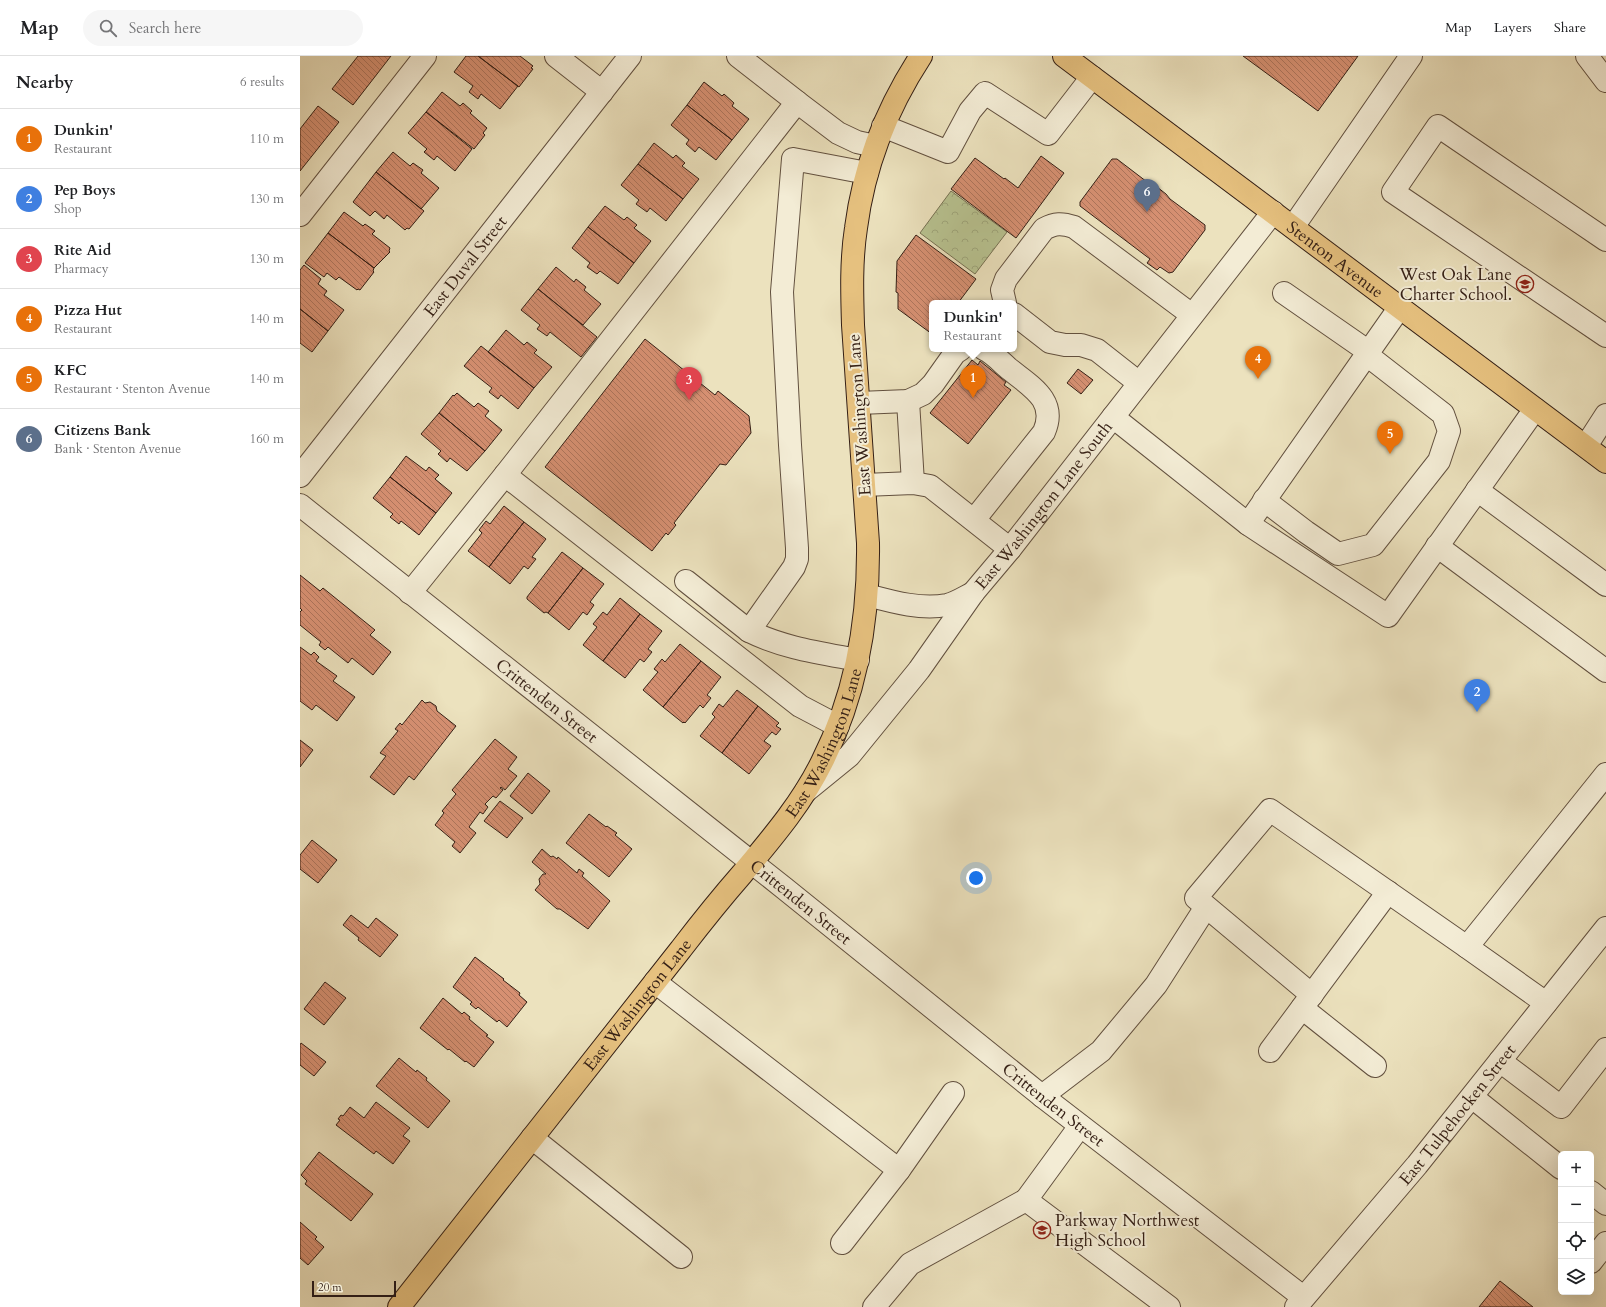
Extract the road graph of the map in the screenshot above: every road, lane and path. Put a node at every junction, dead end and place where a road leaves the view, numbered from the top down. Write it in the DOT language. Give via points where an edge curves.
graph roads {
  1 [pos="425,56"];
  2 [pos="556,56"];
  3 [pos="630,56"];
  4 [pos="738,56"];
  5 [pos="920,56"];
  6 [pos="1064,56"];
  7 [pos="1587,56"];
  8 [pos="1412,57"];
  9 [pos="1092,77"];
  10 [pos="1606,81"];
  11 [pos="602,92"];
  12 [pos="797,102"];
  13 [pos="883,126"];
  14 [pos="875,146"];
  15 [pos="867,173"];
  16 [pos="1272,212"];
  17 [pos="300,215"];
  18 [pos="1293,227"];
  19 [pos="1606,240"];
  20 [pos="1284,293"];
  21 [pos="1004,300"];
  22 [pos="1400,307"];
  23 [pos="1192,315"];
  24 [pos="1017,316"];
  25 [pos="1606,336"];
  26 [pos="956,352"];
  27 [pos="988,352"];
  28 [pos="1368,354"];
  29 [pos="1139,383"];
  30 [pos="908,401"];
  31 [pos="859,403"];
  32 [pos="1536,409"];
  33 [pos="1606,415"];
  34 [pos="1113,417"];
  35 [pos="1586,446"];
  36 [pos="1606,462"];
  37 [pos="505,475"];
  38 [pos="300,476"];
  39 [pos="913,483"];
  40 [pos="864,485"];
  41 [pos="1477,490"];
  42 [pos="1264,500"];
  43 [pos="300,505"];
  44 [pos="974,520"];
  45 [pos="1248,524"];
  46 [pos="1437,546"];
  47 [pos="1010,549"];
  48 [pos="686,581"];
  49 [pos="1606,585"];
  50 [pos="410,593"];
  51 [pos="973,593"];
  52 [pos="867,595"];
  53 [pos="750,631"];
  54 [pos="858,660"];
  55 [pos="1606,671"];
  56 [pos="838,726"];
  57 [pos="1606,774"];
  58 [pos="806,791"];
  59 [pos="751,862"];
  60 [pos="1388,892"];
  61 [pos="1206,907"];
  62 [pos="1606,928"];
  63 [pos="1467,947"];
  64 [pos="655,982"];
  65 [pos="1307,1002"];
  66 [pos="1546,1003"];
  67 [pos="1606,1050"];
  68 [pos="1270,1051"];
  69 [pos="1500,1061"];
  70 [pos="1375,1066"];
  71 [pos="954,1093"];
  72 [pos="1042,1096"];
  73 [pos="1472,1097"];
  74 [pos="1080,1126"];
  75 [pos="532,1138"];
  76 [pos="1558,1166"];
  77 [pos="899,1170"];
  78 [pos="1594,1194"];
  79 [pos="1026,1200"];
  80 [pos="1606,1204"];
  81 [pos="842,1243"];
  82 [pos="1606,1243"];
  83 [pos="680,1257"];
  84 [pos="1593,1259"];
  85 [pos="1300,1302"];
  86 [pos="399,1307"];
  87 [pos="874,1307"];
  88 [pos="1169,1307"];
  1 -- 17 [label="street"];
  2 -- 11 [label="street"];
  3 -- 11 [label="street, East Duval Street"];
  4 -- 12 [label="street"];
  5 -- 13 [label="main road, East Washington Lane" via="896,97"];
  6 -- 9 [label="main road, Stenton Avenue"];
  7 -- 10 [label="street"];
  8 -- 18 [label="street"];
  9 -- 13 [label="street" via="1048,134 985,92 970,111 948,152"];
  9 -- 16 [label="main road, Stenton Avenue"];
  11 -- 38 [label="street, East Duval Street"];
  12 -- 14 [label="street" via="838,132 857,142"];
  12 -- 37 [label="street"];
  13 -- 14 [label="main road, East Washington Lane"];
  14 -- 15 [label="main road, East Washington Lane"];
  15 -- 31 [label="main road, East Washington Lane" via="853,257 853,312"];
  15 -- 53 [label="street" via="793,159 782,292 797,559"];
  16 -- 18 [label="main road, Stenton Avenue"];
  16 -- 23 [label="street, East Washington Lane South"];
  18 -- 22 [label="main road, Stenton Avenue"];
  19 -- 25 [label="street" via="1438,126 1393,192"];
  20 -- 28 [label="street"];
  21 -- 23 [label="street" via="1002,290 1006,279 1044,229 1063,224 1074,227"];
  22 -- 28 [label="street"];
  22 -- 32 [label="main road, Stenton Avenue"];
  23 -- 29 [label="street, East Washington Lane South"];
  24 -- 29 [label="street" via="1050,342 1065,346 1081,344 1097,350"];
  26 -- 30 [label="street" via="933,384 923,394"];
  27 -- 44 [label="street" via="1041,396 1048,410 1048,422 1044,432"];
  28 -- 42 [label="street"];
  28 -- 42 [label="street" via="1443,414 1449,430 1439,461 1373,545 1338,554"];
  29 -- 34 [label="street, East Washington Lane South"];
  30 -- 31 [label="street"];
  30 -- 39 [label="street"];
  31 -- 40 [label="main road, East Washington Lane"];
  32 -- 35 [label="main road, Stenton Avenue"];
  32 -- 41 [label="street"];
  33 -- 35 [label="street"];
  34 -- 45 [label="street"];
  34 -- 47 [label="street, East Washington Lane South"];
  35 -- 36 [label="main road, Stenton Avenue"];
  37 -- 50 [label="street"];
  37 -- 56 [label="street" via="800,706"];
  39 -- 40 [label="street"];
  39 -- 44 [label="street" via="930,486"];
  40 -- 52 [label="main road, East Washington Lane" via="868,543"];
  41 -- 46 [label="street"];
  41 -- 49 [label="street"];
  42 -- 45 [label="street"];
  43 -- 50 [label="street, Crittenden Street"];
  44 -- 47 [label="street"];
  45 -- 46 [label="street" via="1388,616"];
  46 -- 55 [label="street"];
  47 -- 51 [label="street, East Washington Lane South"];
  48 -- 53 [label="street"];
  50 -- 59 [label="street, Crittenden Street"];
  51 -- 52 [label="street" via="948,604 928,607"];
  51 -- 58 [label="street, East Washington Lane South" via="919,670 850,756"];
  52 -- 54 [label="main road, East Washington Lane"];
  53 -- 54 [label="street" via="784,645"];
  54 -- 56 [label="main road, East Washington Lane"];
  56 -- 58 [label="main road, East Washington Lane"];
  57 -- 63 [label="street"];
  58 -- 59 [label="main road, East Washington Lane" via="789,817"];
  59 -- 64 [label="main road, East Washington Lane"];
  59 -- 72 [label="street, Crittenden Street"];
  60 -- 61 [label="street" via="1270,810 1196,898"];
  60 -- 63 [label="street"];
  60 -- 65 [label="street"];
  61 -- 65 [label="street"];
  61 -- 72 [label="street" via="1156,985 1101,1051"];
  62 -- 66 [label="street, East Tulpehocken Street"];
  63 -- 66 [label="street"];
  64 -- 75 [label="main road, East Washington Lane"];
  64 -- 77 [label="street"];
  65 -- 68 [label="street"];
  65 -- 70 [label="street"];
  66 -- 69 [label="street, East Tulpehocken Street"];
  67 -- 69 [label="street" via="1561,1107"];
  69 -- 73 [label="street, East Tulpehocken Street"];
  71 -- 77 [label="street"];
  72 -- 74 [label="street, Crittenden Street"];
  73 -- 76 [label="street"];
  73 -- 85 [label="street, East Tulpehocken Street"];
  74 -- 79 [label="street"];
  74 -- 85 [label="street, Crittenden Street"];
  75 -- 83 [label="street"];
  75 -- 86 [label="main road, East Washington Lane"];
  77 -- 81 [label="street"];
  78 -- 80 [label="street"];
  79 -- 87 [label="street" via="910,1264"];
  79 -- 88 [label="street"];
  82 -- 84 [label="street"];
}
